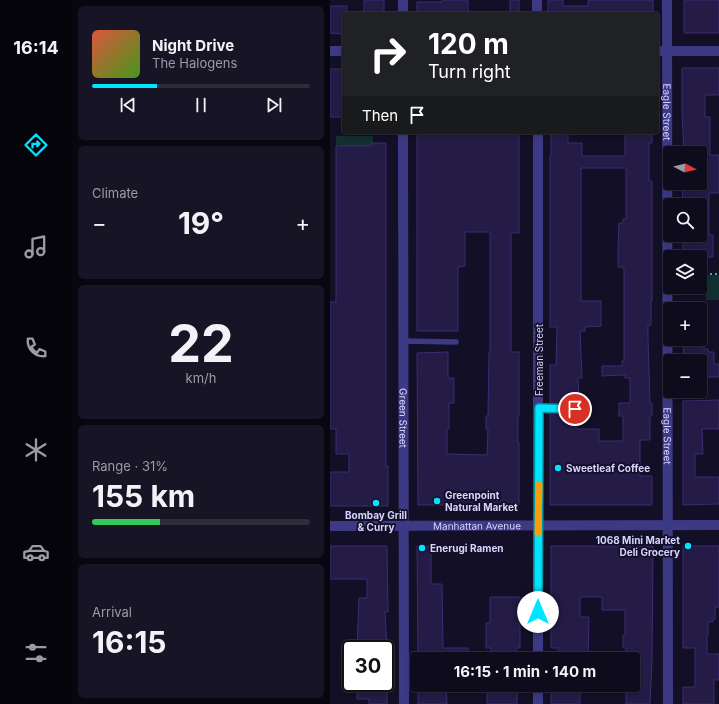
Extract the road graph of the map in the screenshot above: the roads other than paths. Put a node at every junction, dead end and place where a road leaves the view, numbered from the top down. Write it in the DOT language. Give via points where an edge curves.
graph roads {
  1 [pos="403,0"];
  2 [pos="537,0"];
  3 [pos="667,0"];
  4 [pos="403,12"];
  5 [pos="537,12"];
  6 [pos="330,51"];
  7 [pos="342,51"];
  8 [pos="662,51"];
  9 [pos="719,51"];
  10 [pos="403,134"];
  11 [pos="538,134"];
  12 [pos="402,341"];
  13 [pos="456,342"];
  14 [pos="539,408"];
  15 [pos="589,409"];
  16 [pos="719,525"];
  17 [pos="330,526"];
  18 [pos="403,526"];
  19 [pos="538,526"];
  20 [pos="668,526"];
  21 [pos="538,652"];
  22 [pos="538,692"];
  23 [pos="404,704"];
  24 [pos="538,704"];
  25 [pos="668,704"];
  1 -- 4 [label="street"];
  2 -- 5 [label="street"];
  3 -- 8 [label="street, Eagle Street"];
  6 -- 7 [label="street"];
  8 -- 9 [label="street"];
  8 -- 20 [label="street, Eagle Street"];
  10 -- 12 [label="street, Green Street"];
  11 -- 14 [label="street, Freeman Street"];
  12 -- 13 [label="lane"];
  12 -- 18 [label="street, Green Street"];
  14 -- 15 [label="lane"];
  14 -- 19 [label="street, Freeman Street"];
  16 -- 20 [label="street, Manhattan Avenue"];
  17 -- 18 [label="street, Manhattan Avenue"];
  18 -- 19 [label="street, Manhattan Avenue"];
  18 -- 23 [label="street, Green Street"];
  19 -- 20 [label="street, Manhattan Avenue"];
  19 -- 21 [label="street, Freeman Street"];
  20 -- 25 [label="street, Eagle Street"];
  22 -- 24 [label="street"];
}
